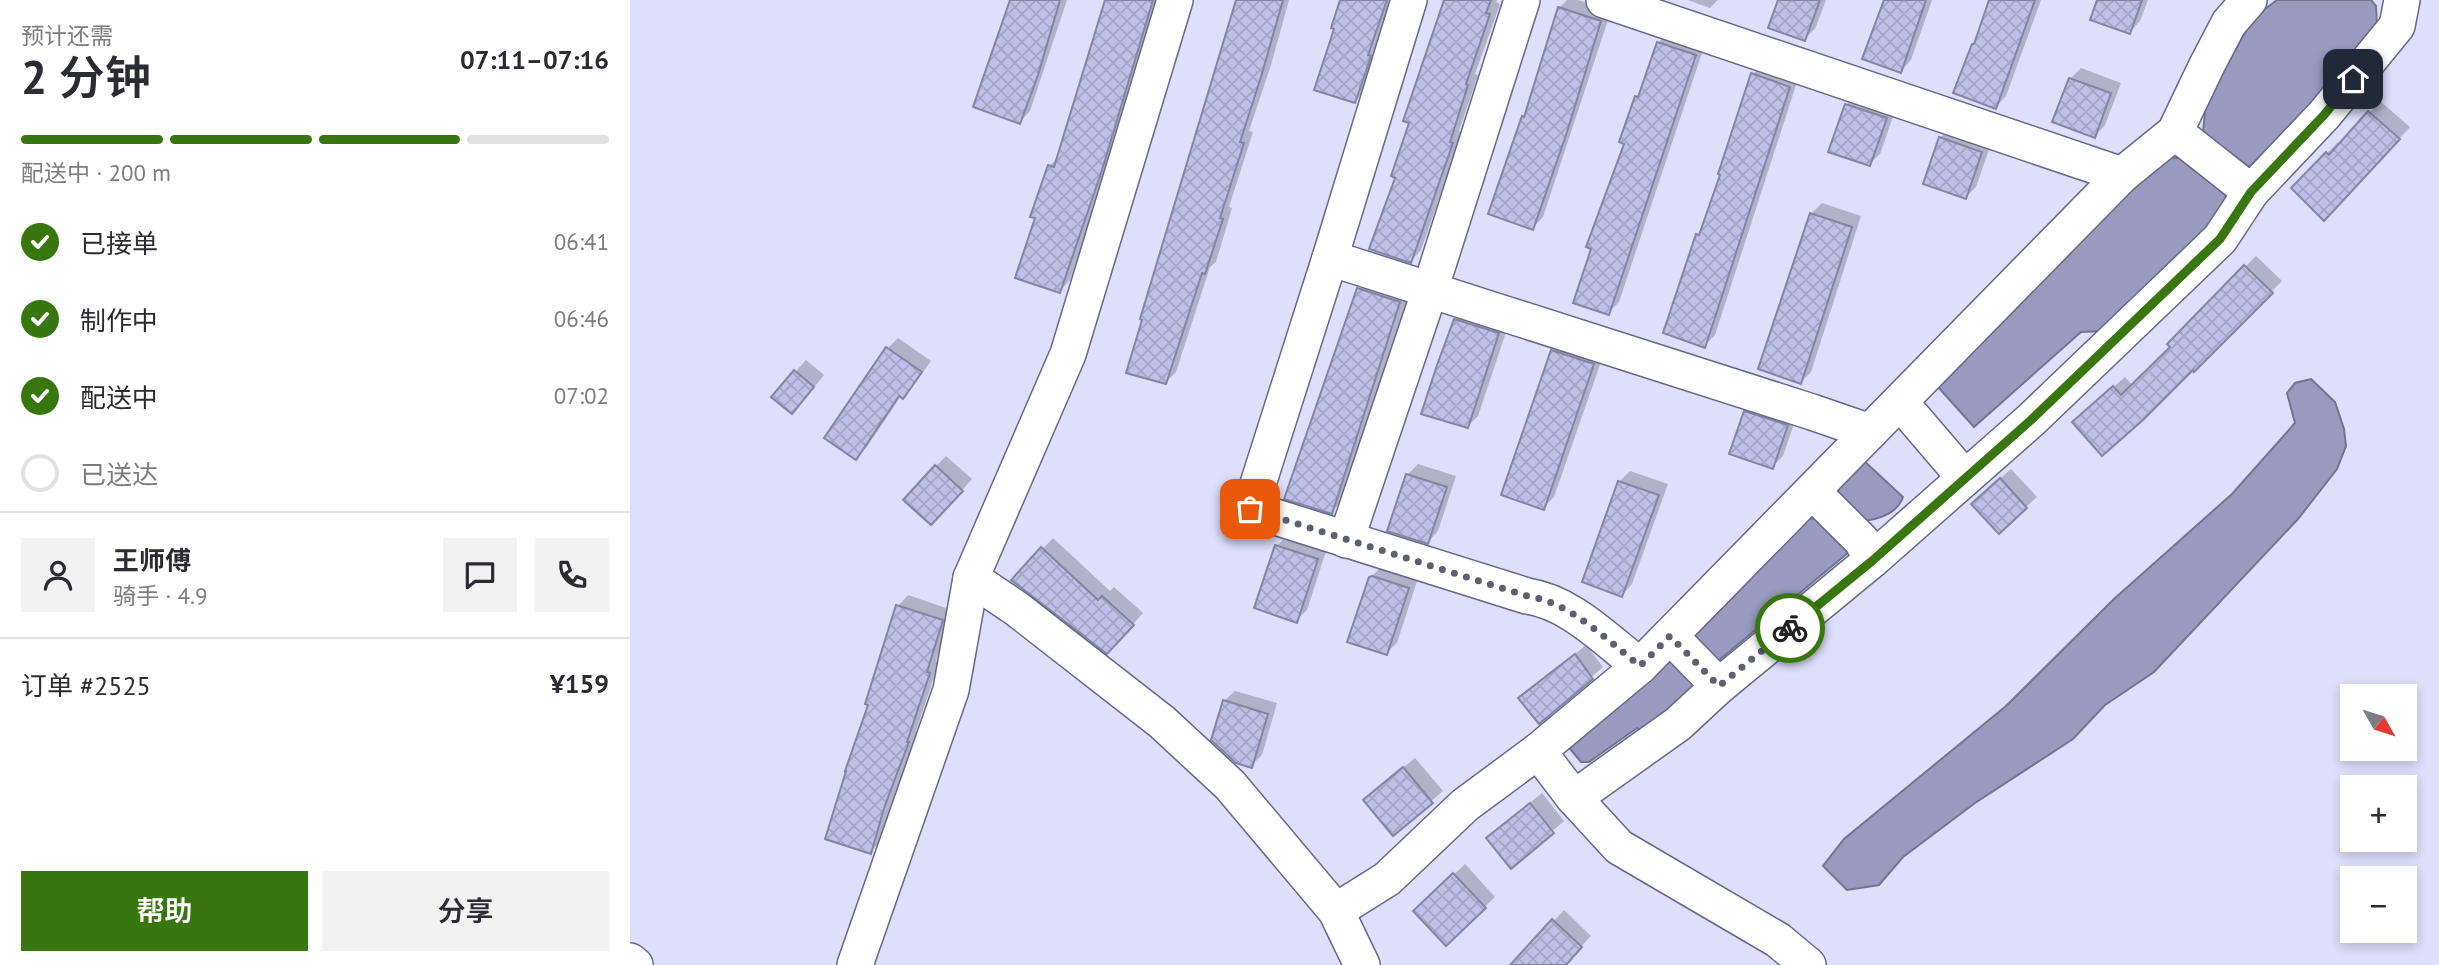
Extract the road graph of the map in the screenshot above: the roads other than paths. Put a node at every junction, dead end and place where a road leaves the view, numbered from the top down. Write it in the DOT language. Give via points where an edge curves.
graph roads {
  1 [pos="1175,0"];
  2 [pos="1409,0"];
  3 [pos="1522,0"];
  4 [pos="1604,0"];
  5 [pos="2249,0"];
  6 [pos="2402,0"];
  7 [pos="2175,132"];
  8 [pos="2122,175"];
  9 [pos="2251,192"];
  10 [pos="1330,258"];
  11 [pos="1430,290"];
  12 [pos="1900,402"];
  13 [pos="1870,432"];
  14 [pos="1965,478"];
  15 [pos="1812,491"];
  16 [pos="1346,540"];
  17 [pos="1872,561"];
  18 [pos="971,578"];
  19 [pos="1670,636"];
  20 [pos="1640,666"];
  21 [pos="1719,686"];
  22 [pos="1538,751"];
  23 [pos="1574,798"];
  24 [pos="1336,911"];
  25 [pos="630,961"];
  26 [pos="635,965"];
  27 [pos="855,965"];
  28 [pos="1362,965"];
  29 [pos="1808,965"];
  1 -- 18 [label="street" via="1068,354"];
  2 -- 10 [label="street"];
  3 -- 11 [label="street"];
  4 -- 8 [label="street"];
  5 -- 7 [label="street" via="2229,23"];
  6 -- 9 [label="street" via="2397,26 2324,115"];
  7 -- 8 [label="street"];
  7 -- 9 [label="street"];
  8 -- 12 [label="street"];
  9 -- 14 [label="street" via="2220,239"];
  10 -- 11 [label="street"];
  10 -- 16 [label="street" via="1250,509"];
  11 -- 13 [label="street"];
  11 -- 16 [label="street"];
  12 -- 13 [label="street"];
  12 -- 14 [label="street"];
  13 -- 15 [label="street"];
  14 -- 17 [label="street"];
  15 -- 17 [label="street" via="1862,541"];
  15 -- 19 [label="street"];
  16 -- 20 [label="street" via="1545,599 1574,615"];
  17 -- 21 [label="street"];
  18 -- 24 [label="street" via="1162,722 1230,785"];
  18 -- 27 [label="street" via="951,690"];
  19 -- 20 [label="street"];
  19 -- 21 [label="street"];
  20 -- 22 [label="street"];
  21 -- 23 [label="street" via="1678,724"];
  22 -- 23 [label="street"];
  22 -- 24 [label="street" via="1465,805 1387,879"];
  23 -- 29 [label="street" via="1619,847 1778,940"];
  24 -- 28 [label="street"];
  25 -- 26 [label="street"];
}
